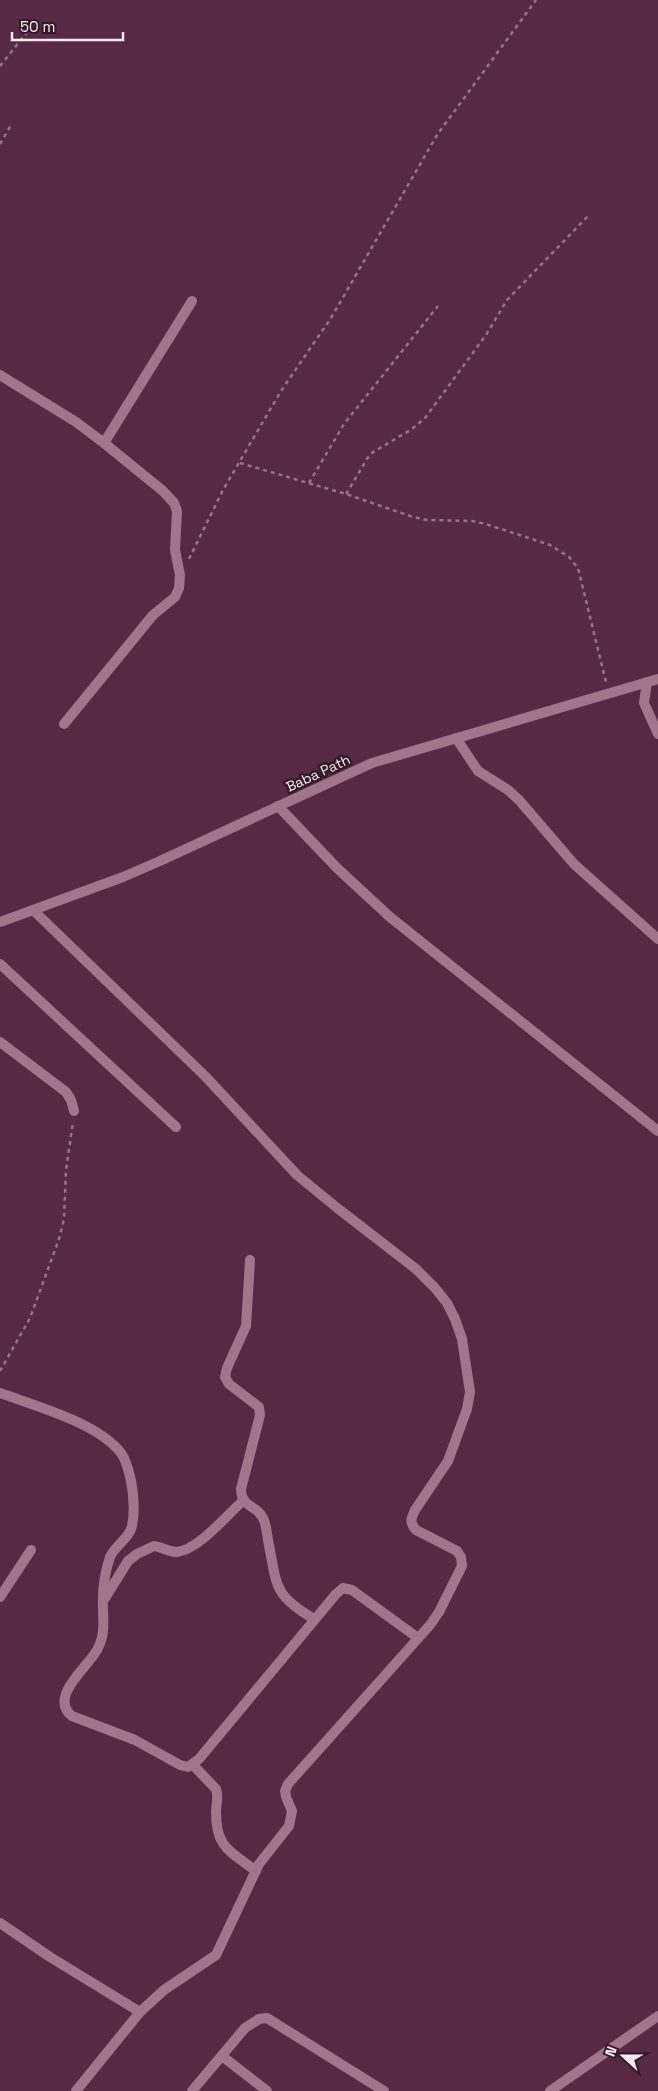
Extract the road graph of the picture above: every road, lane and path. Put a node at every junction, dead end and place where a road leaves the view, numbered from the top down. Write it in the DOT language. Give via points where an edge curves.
graph roads {
  1 [pos="536,0"];
  2 [pos="28,31"];
  3 [pos="0,66"];
  4 [pos="11,125"];
  5 [pos="0,144"];
  6 [pos="588,216"];
  7 [pos="192,302"];
  8 [pos="438,306"];
  9 [pos="0,375"];
  10 [pos="104,444"];
  11 [pos="240,463"];
  12 [pos="309,483"];
  13 [pos="346,494"];
  14 [pos="180,575"];
  15 [pos="658,679"];
  16 [pos="648,682"];
  17 [pos="609,693"];
  18 [pos="64,724"];
  19 [pos="658,734"];
  20 [pos="456,738"];
  21 [pos="278,806"];
  22 [pos="33,910"];
  23 [pos="0,922"];
  24 [pos="658,939"];
  25 [pos="0,964"];
  26 [pos="0,1042"];
  27 [pos="74,1111"];
  28 [pos="176,1128"];
  29 [pos="658,1131"];
  30 [pos="250,1260"];
  31 [pos="0,1371"];
  32 [pos="0,1393"];
  33 [pos="243,1501"];
  34 [pos="30,1550"];
  35 [pos="0,1597"];
  36 [pos="103,1601"];
  37 [pos="314,1619"];
  38 [pos="418,1638"];
  39 [pos="193,1765"];
  40 [pos="256,1871"];
  41 [pos="0,1923"];
  42 [pos="140,2012"];
  43 [pos="658,2016"];
  44 [pos="222,2056"];
  45 [pos="76,2091"];
  46 [pos="192,2091"];
  47 [pos="267,2091"];
  48 [pos="384,2091"];
  49 [pos="550,2091"];
  1 -- 11 [label="path" via="437,135 331,318 281,391"];
  2 -- 3 [label="path"];
  4 -- 5 [label="path"];
  6 -- 13 [label="path" via="508,300 425,418 370,454"];
  7 -- 10 [label="street"];
  8 -- 12 [label="path" via="344,424"];
  9 -- 10 [label="street" via="76,422"];
  10 -- 14 [label="street" via="151,480 174,503 177,522 174,550"];
  11 -- 12 [label="path"];
  11 -- 14 [label="path"];
  12 -- 13 [label="path"];
  13 -- 17 [label="path" via="413,517 486,524 550,545 569,557 578,568"];
  14 -- 18 [label="street" via="175,597 153,615"];
  15 -- 16 [label="street, Baba Path"];
  16 -- 17 [label="street, Baba Path"];
  16 -- 19 [label="street" via="644,703"];
  17 -- 20 [label="street, Baba Path"];
  20 -- 21 [label="street, Baba Path" via="372,763"];
  20 -- 24 [label="street" via="478,771 519,800 574,864"];
  21 -- 22 [label="street, Baba Path" via="146,867"];
  21 -- 29 [label="street" via="337,868 390,917"];
  22 -- 23 [label="street, Baba Path"];
  22 -- 38 [label="street" via="205,1076 297,1175 416,1269 447,1303 462,1339 470,1392 448,1461 414,1510 411,1524 416,1530 457,1552 462,1566 439,1612"];
  25 -- 28 [label="street"];
  26 -- 27 [label="street" via="66,1092"];
  27 -- 31 [label="path" via="66,1170 64,1219 59,1239 30,1318"];
  30 -- 33 [label="street" via="246,1326 226,1368 225,1377 229,1384 259,1407 260,1415 241,1489"];
  32 -- 36 [label="street" via="90,1428 123,1457 134,1496 132,1527 110,1557"];
  33 -- 36 [label="street" via="208,1534 185,1549 176,1552 154,1546 130,1558"];
  33 -- 37 [label="street" via="263,1518 275,1577 285,1599"];
  34 -- 35 [label="street"];
  36 -- 39 [label="street" via="102,1638 67,1691 64,1700 67,1712 79,1720 135,1740 180,1765"];
  37 -- 38 [label="street" via="344,1588 352,1590"];
  37 -- 39 [label="street"];
  38 -- 40 [label="street" via="288,1784 285,1791 292,1811 289,1826"];
  39 -- 40 [label="street" via="218,1794 217,1830 224,1846"];
  40 -- 42 [label="street" via="216,1955 164,1990"];
  41 -- 42 [label="street"];
  42 -- 45 [label="street"];
  43 -- 49 [label="street"];
  44 -- 46 [label="street"];
  44 -- 47 [label="street"];
  44 -- 48 [label="street" via="245,2028 259,2018 267,2018"];
}
